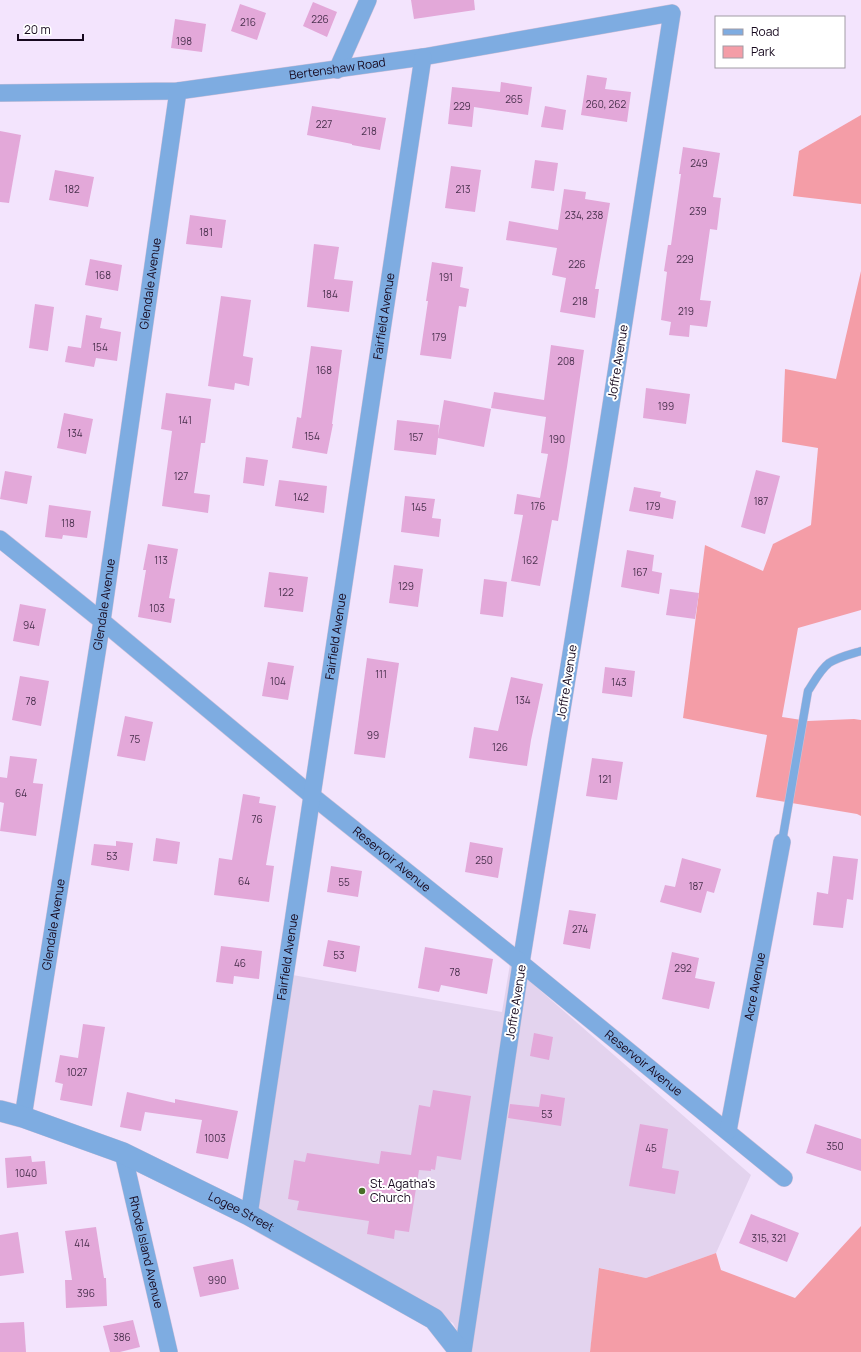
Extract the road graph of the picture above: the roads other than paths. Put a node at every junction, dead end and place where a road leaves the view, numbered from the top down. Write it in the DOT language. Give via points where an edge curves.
graph roads {
  1 [pos="368,0"];
  2 [pos="672,13"];
  3 [pos="423,57"];
  4 [pos="337,70"];
  5 [pos="178,91"];
  6 [pos="0,93"];
  7 [pos="0,539"];
  8 [pos="102,621"];
  9 [pos="861,651"];
  10 [pos="311,795"];
  11 [pos="782,842"];
  12 [pos="521,963"];
  13 [pos="0,1111"];
  14 [pos="23,1117"];
  15 [pos="728,1131"];
  16 [pos="123,1152"];
  17 [pos="784,1178"];
  18 [pos="249,1215"];
  19 [pos="169,1352"];
  20 [pos="461,1352"];
  1 -- 4 [label="street"];
  2 -- 3 [label="street, Bertenshaw Road"];
  2 -- 12 [label="street, Joffre Avenue"];
  3 -- 4 [label="street, Bertenshaw Road"];
  3 -- 10 [label="street, Fairfield Avenue"];
  4 -- 5 [label="street, Bertenshaw Road"];
  5 -- 6 [label="street, Bertenshaw Road"];
  5 -- 8 [label="street, Glendale Avenue"];
  7 -- 8 [label="street, Reservoir Avenue"];
  8 -- 10 [label="street, Reservoir Avenue"];
  8 -- 14 [label="street, Glendale Avenue"];
  9 -- 11 [label="lane" via="828,664 808,691"];
  10 -- 12 [label="street, Reservoir Avenue"];
  10 -- 18 [label="street, Fairfield Avenue"];
  11 -- 15 [label="street, Acre Avenue"];
  12 -- 15 [label="street, Reservoir Avenue"];
  12 -- 20 [label="street, Joffre Avenue"];
  13 -- 14 [label="street, Logee Street"];
  14 -- 16 [label="street, Logee Street"];
  15 -- 17 [label="street, Reservoir Avenue"];
  16 -- 18 [label="street, Logee Street"];
  16 -- 19 [label="street, Rhode Island Avenue"];
  18 -- 20 [label="street, Logee Street" via="434,1319"];
}
